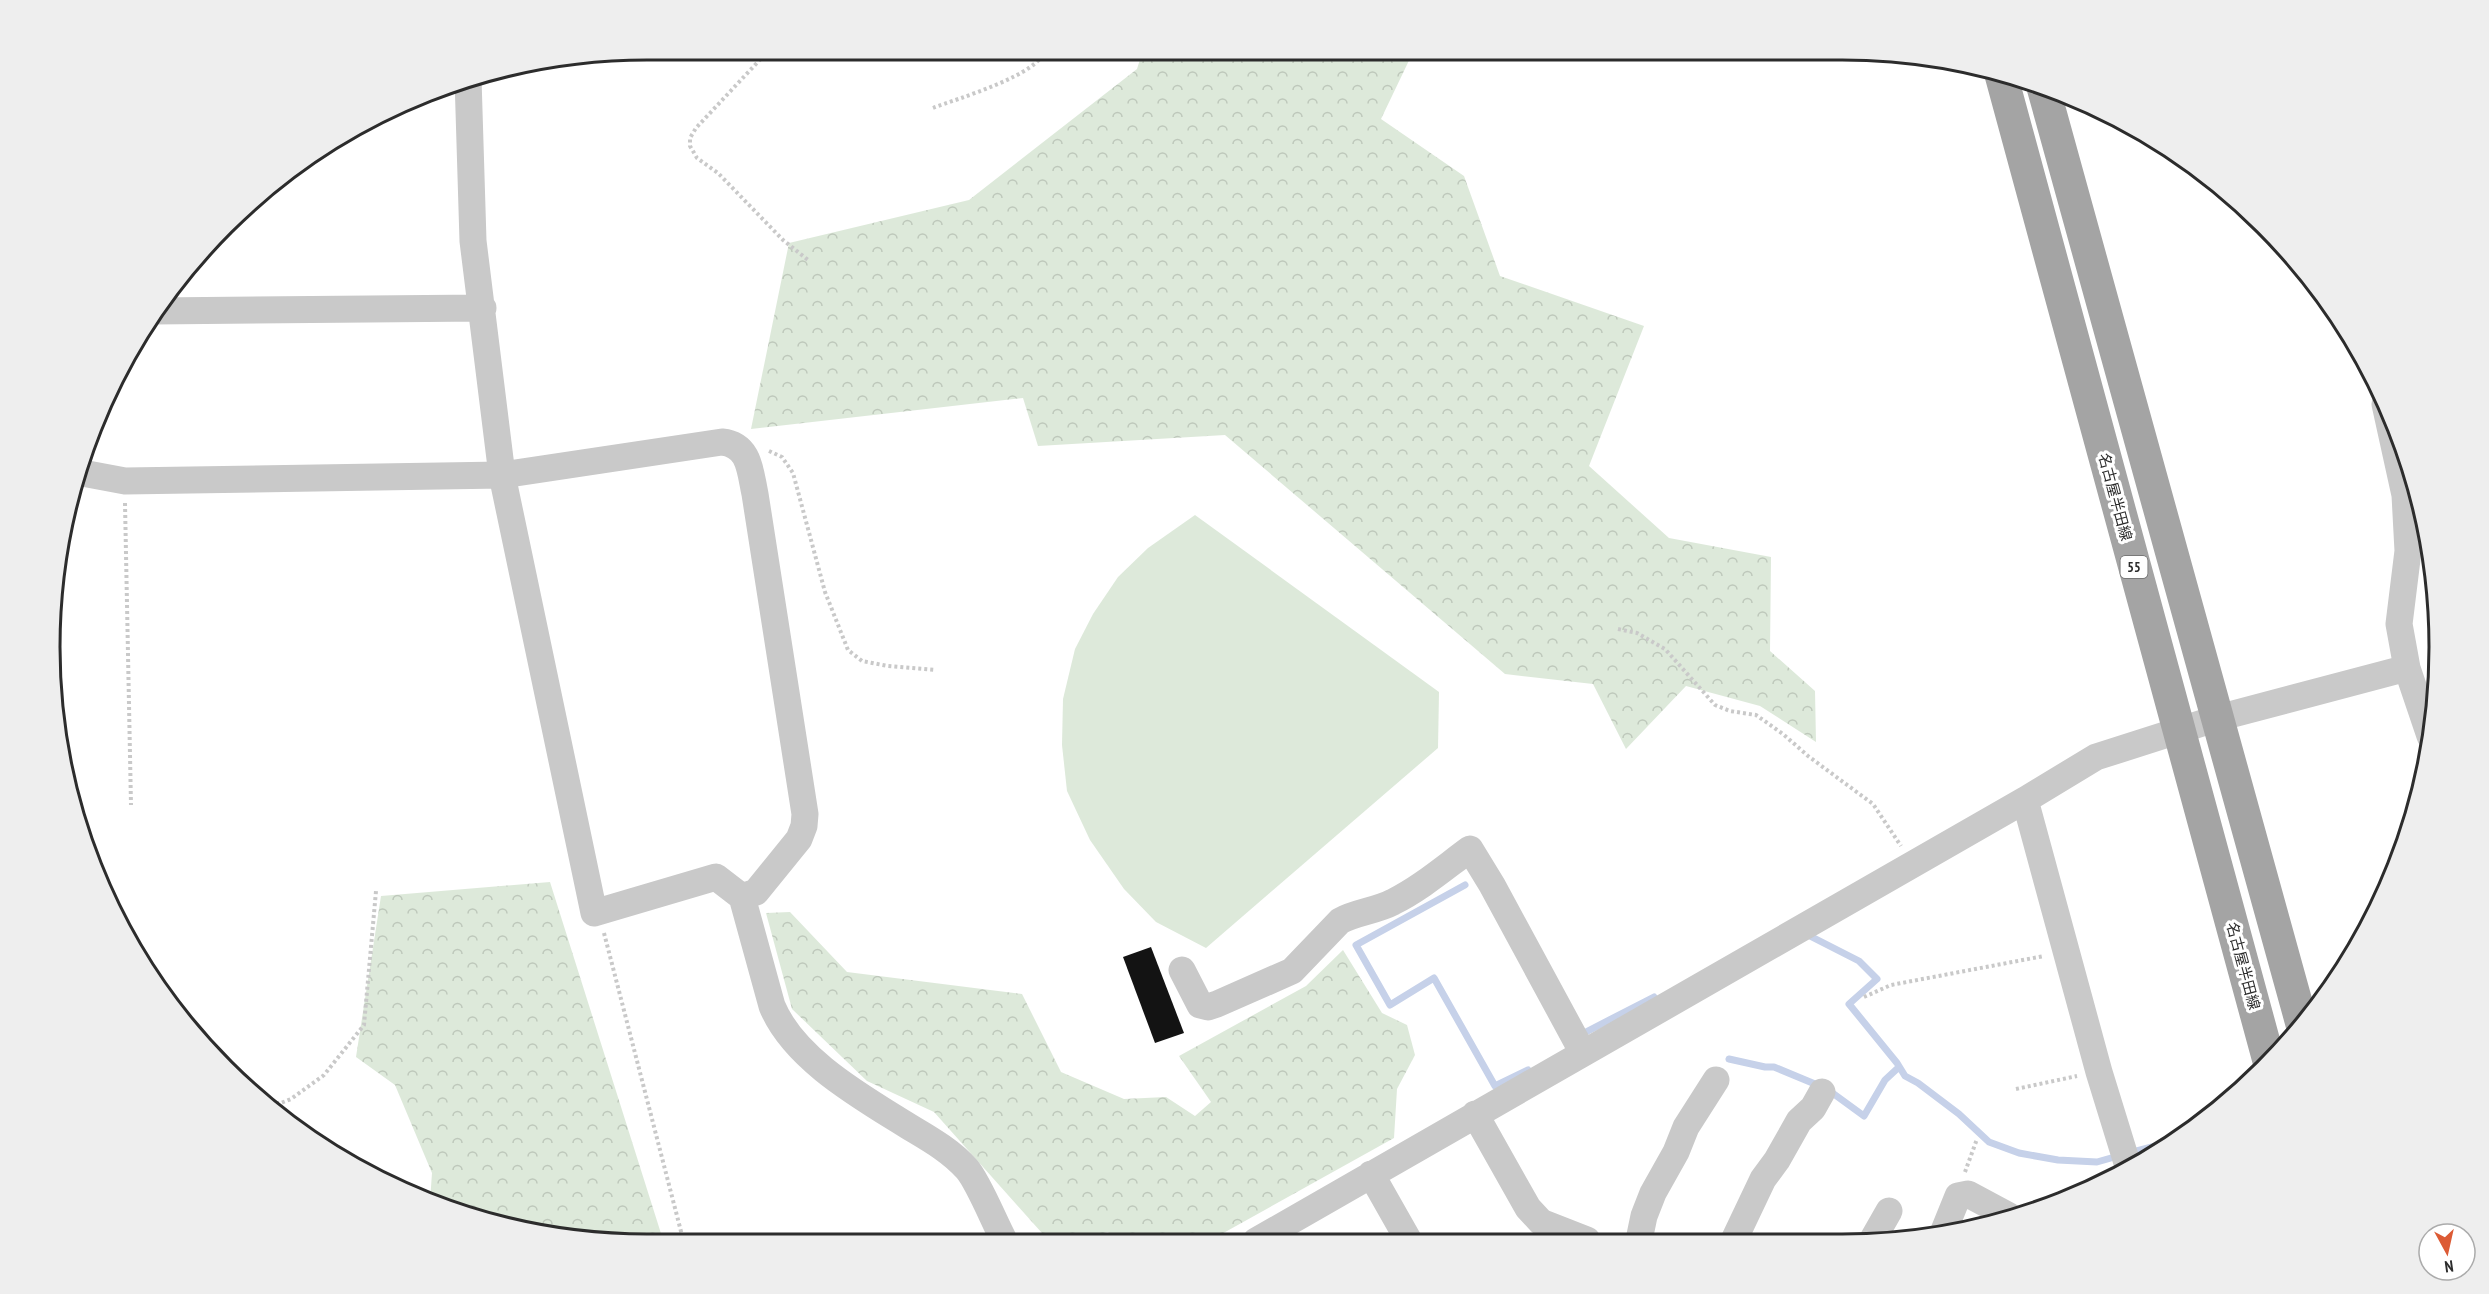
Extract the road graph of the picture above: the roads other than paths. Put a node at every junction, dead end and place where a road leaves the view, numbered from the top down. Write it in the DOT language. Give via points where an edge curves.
graph roads {
  1 [pos="2003,83"];
  2 [pos="468,88"];
  3 [pos="2051,99"];
  4 [pos="483,308"];
  5 [pos="166,311"];
  6 [pos="2395,451"];
  7 [pos="86,474"];
  8 [pos="502,475"];
  9 [pos="2407,668"];
  10 [pos="2218,718"];
  11 [pos="2424,720"];
  12 [pos="2178,731"];
  13 [pos="2025,800"];
  14 [pos="742,897"];
  15 [pos="1182,969"];
  16 [pos="2299,1014"];
  17 [pos="2266,1052"];
  18 [pos="1583,1053"];
  19 [pos="1716,1080"];
  20 [pos="1822,1092"];
  21 [pos="1475,1114"];
  22 [pos="2126,1160"];
  23 [pos="1371,1174"];
  24 [pos="1889,1211"];
  25 [pos="2001,1212"];
  26 [pos="1945,1225"];
  27 [pos="1876,1233"];
  28 [pos="1001,1234"];
  29 [pos="1268,1234"];
  30 [pos="1405,1234"];
  31 [pos="1572,1234"];
  32 [pos="1640,1234"];
  33 [pos="1737,1234"];
  1 -- 12 [label="main road, 名古屋半田線 / 55"];
  2 -- 4 [label="street" via="473,241"];
  3 -- 10 [label="main road"];
  4 -- 5 [label="street"];
  4 -- 8 [label="street"];
  6 -- 9 [label="street" via="2405,495 2408,551 2399,624"];
  7 -- 8 [label="street" via="125,481"];
  8 -- 14 [label="street" via="594,913 716,877"];
  8 -- 14 [label="street" via="722,442 734,443 746,453 805,814 799,839 756,892"];
  9 -- 10 [label="street"];
  9 -- 11 [label="street"];
  10 -- 12 [label="street"];
  10 -- 16 [label="main road"];
  12 -- 13 [label="street" via="2096,757"];
  12 -- 17 [label="main road, 名古屋半田線 / 55"];
  13 -- 18 [label="street"];
  13 -- 22 [label="street"];
  14 -- 28 [label="street" via="778,1021 801,1048 854,1092 944,1148 968,1170"];
  15 -- 18 [label="street" via="1200,1005 1217,1004 1292,971 1340,921 1392,902 1436,877 1470,849"];
  18 -- 21 [label="street"];
  19 -- 32 [label="street" via="1686,1127 1653,1193"];
  20 -- 33 [label="street" via="1763,1179"];
  21 -- 23 [label="street"];
  21 -- 31 [label="street" via="1528,1209 1541,1222"];
  23 -- 29 [label="street"];
  23 -- 30 [label="street"];
  24 -- 27 [label="street"];
  25 -- 26 [label="street" via="1968,1194 1958,1196"];
}
